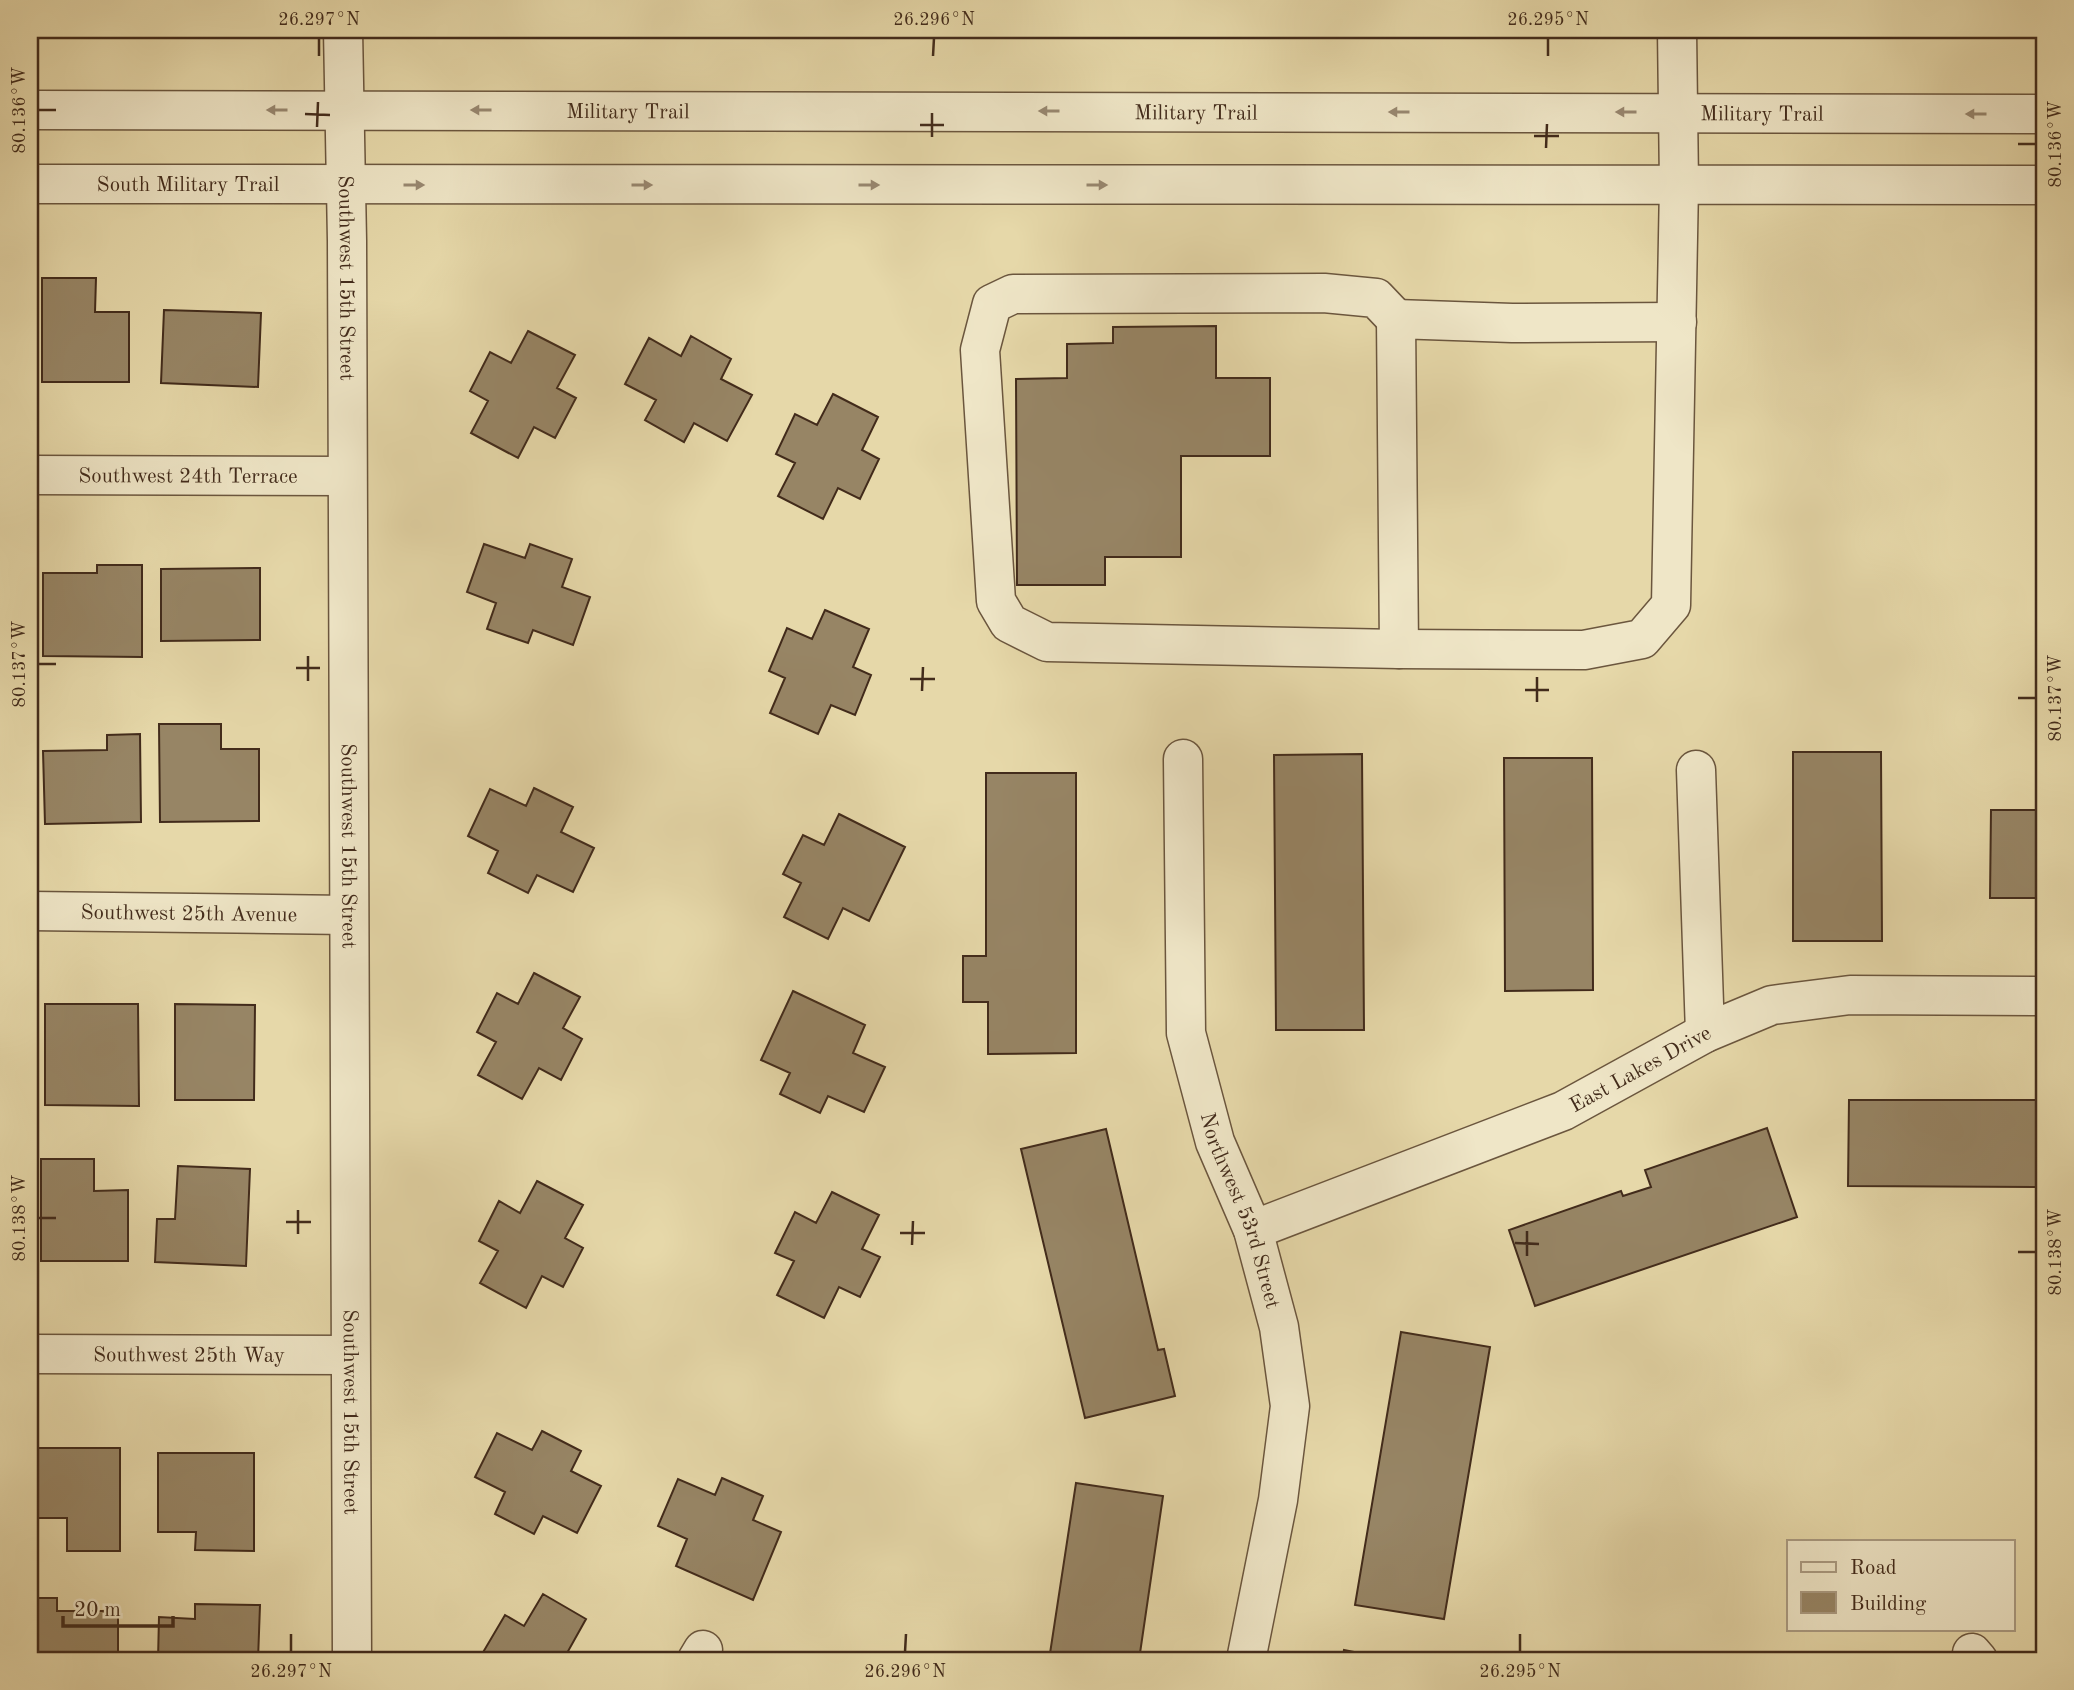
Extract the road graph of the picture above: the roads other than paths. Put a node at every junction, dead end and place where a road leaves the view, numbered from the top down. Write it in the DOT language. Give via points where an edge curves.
graph roads {
  1 [pos="344,30"];
  2 [pos="1676,30"];
  3 [pos="30,110"];
  4 [pos="345,110"];
  5 [pos="1678,112"];
  6 [pos="2044,114"];
  7 [pos="30,184"];
  8 [pos="346,185"];
  9 [pos="1679,185"];
  10 [pos="2044,185"];
  11 [pos="1396,319"];
  12 [pos="1677,321"];
  13 [pos="30,475"];
  14 [pos="347,476"];
  15 [pos="1399,649"];
  16 [pos="1183,760"];
  17 [pos="1696,770"];
  18 [pos="30,911"];
  19 [pos="348,915"];
  20 [pos="2044,996"];
  21 [pos="1705,1033"];
  22 [pos="1253,1230"];
  23 [pos="30,1354"];
  24 [pos="349,1355"];
  25 [pos="352,1660"];
  26 [pos="1246,1660"];
  1 -- 4 [label="street, Southwest 15th Street"];
  2 -- 5 [label="street"];
  4 -- 3 [label="street, one-way"];
  5 -- 4 [label="street, Military Trail, one-way"];
  4 -- 8 [label="street, Southwest 15th Street"];
  6 -- 5 [label="street, Military Trail, one-way"];
  5 -- 9 [label="street"];
  7 -- 8 [label="street, South Military Trail"];
  8 -- 9 [label="street, one-way"];
  8 -- 14 [label="street, Southwest 15th Street"];
  9 -- 10 [label="street"];
  9 -- 12 [label="street"];
  11 -- 12 [label="street"];
  11 -- 15 [label="street"];
  11 -- 15 [label="street" via="1376,298 1324,293 1013,294 992,304 980,350 996,601 1009,623 1047,642"];
  12 -- 15 [label="street" via="1671,605 1642,639 1584,650"];
  13 -- 14 [label="street, Southwest 24th Terrace"];
  14 -- 19 [label="street, Southwest 15th Street"];
  16 -- 22 [label="street, Northwest 53rd Street" via="1186,1033 1215,1142"];
  17 -- 21 [label="street"];
  18 -- 19 [label="street, Southwest 25th Avenue"];
  19 -- 24 [label="street, Southwest 15th Street"];
  20 -- 21 [label="street, East Lakes Drive" via="1850,995 1772,1005"];
  21 -- 22 [label="street, East Lakes Drive" via="1563,1111"];
  22 -- 26 [label="street, Northwest 53rd Street" via="1279,1327 1290,1406 1278,1500"];
  23 -- 24 [label="street, Southwest 25th Way"];
  24 -- 25 [label="street, Southwest 15th Street"];
}
